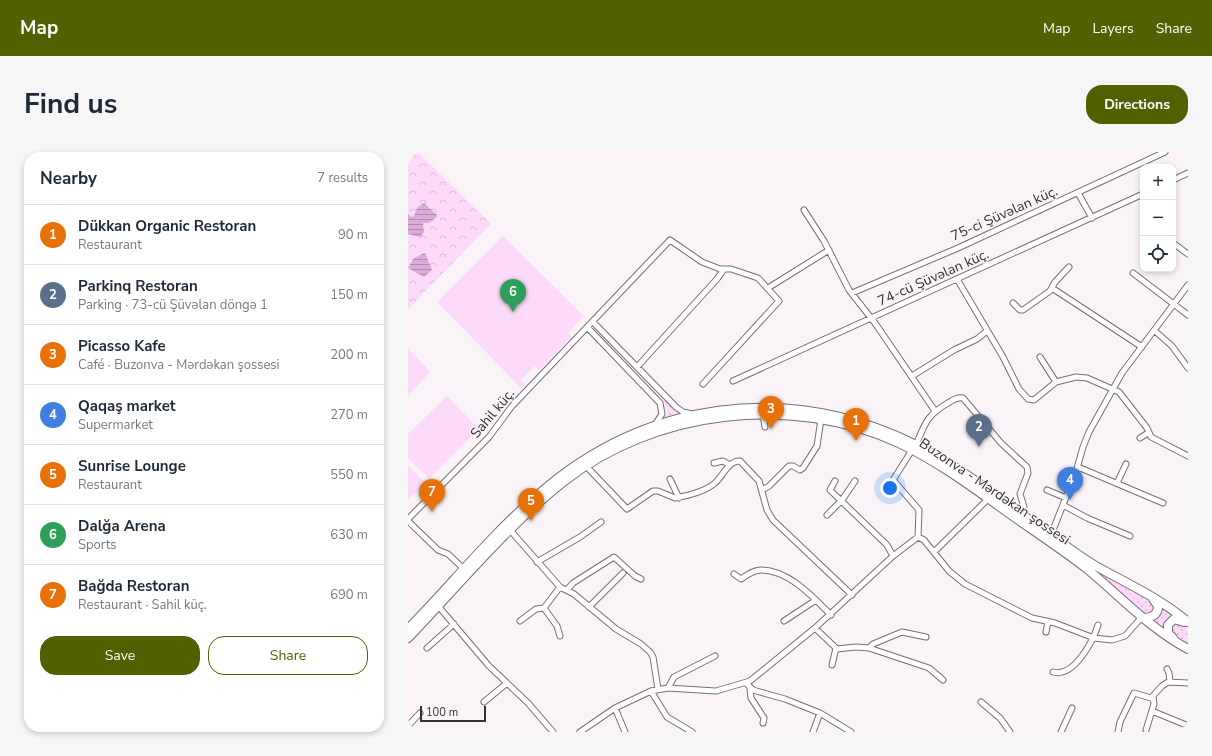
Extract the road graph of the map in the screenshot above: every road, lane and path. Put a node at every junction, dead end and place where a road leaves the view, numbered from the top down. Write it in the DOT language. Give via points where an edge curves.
graph roads {
  1 [pos="1165,152"];
  2 [pos="1188,173"];
  3 [pos="1176,179"];
  4 [pos="1078,193"];
  5 [pos="1140,195"];
  6 [pos="804,210"];
  7 [pos="1092,218"];
  8 [pos="1176,245"];
  9 [pos="829,250"];
  10 [pos="1188,254"];
  11 [pos="1069,267"];
  12 [pos="724,269"];
  13 [pos="1133,273"];
  14 [pos="957,279"];
  15 [pos="1188,285"];
  16 [pos="768,288"];
  17 [pos="1052,288"];
  18 [pos="852,293"];
  19 [pos="1013,303"];
  20 [pos="1173,305"];
  21 [pos="1188,315"];
  22 [pos="871,318"];
  23 [pos="593,322"];
  24 [pos="588,328"];
  25 [pos="987,331"];
  26 [pos="1155,331"];
  27 [pos="1142,347"];
  28 [pos="1040,357"];
  29 [pos="637,367"];
  30 [pos="1188,368"];
  31 [pos="912,376"];
  32 [pos="733,381"];
  33 [pos="1056,382"];
  34 [pos="703,384"];
  35 [pos="1113,389"];
  36 [pos="935,411"];
  37 [pos="693,414"];
  38 [pos="763,414"];
  39 [pos="822,419"];
  40 [pos="655,425"];
  41 [pos="765,427"];
  42 [pos="1148,433"];
  43 [pos="1140,438"];
  44 [pos="914,448"];
  45 [pos="1188,456"];
  46 [pos="714,463"];
  47 [pos="1126,464"];
  48 [pos="730,465"];
  49 [pos="586,466"];
  50 [pos="1078,467"];
  51 [pos="670,479"];
  52 [pos="835,481"];
  53 [pos="855,481"];
  54 [pos="1117,483"];
  55 [pos="762,490"];
  56 [pos="1047,490"];
  57 [pos="679,498"];
  58 [pos="1066,498"];
  59 [pos="988,499"];
  60 [pos="842,500"];
  61 [pos="1162,504"];
  62 [pos="1063,505"];
  63 [pos="1021,514"];
  64 [pos="827,515"];
  65 [pos="408,520"];
  66 [pos="601,522"];
  67 [pos="510,530"];
  68 [pos="1051,535"];
  69 [pos="1130,536"];
  70 [pos="918,537"];
  71 [pos="934,552"];
  72 [pos="893,556"];
  73 [pos="537,562"];
  74 [pos="464,569"];
  75 [pos="622,573"];
  76 [pos="734,574"];
  77 [pos="641,579"];
  78 [pos="560,587"];
  79 [pos="567,590"];
  80 [pos="1145,592"];
  81 [pos="852,595"];
  82 [pos="816,600"];
  83 [pos="439,606"];
  84 [pos="589,607"];
  85 [pos="544,608"];
  86 [pos="831,615"];
  87 [pos="1141,618"];
  88 [pos="520,621"];
  89 [pos="784,621"];
  90 [pos="1048,622"];
  91 [pos="410,623"];
  92 [pos="1188,623"];
  93 [pos="454,624"];
  94 [pos="1098,625"];
  95 [pos="815,628"];
  96 [pos="1046,632"];
  97 [pos="560,636"];
  98 [pos="926,637"];
  99 [pos="408,638"];
  100 [pos="1094,638"];
  101 [pos="427,648"];
  102 [pos="836,648"];
  103 [pos="869,648"];
  104 [pos="1187,649"];
  105 [pos="715,656"];
  106 [pos="832,665"];
  107 [pos="1167,669"];
  108 [pos="1053,672"];
  109 [pos="943,680"];
  110 [pos="1170,682"];
  111 [pos="746,683"];
  112 [pos="1188,683"];
  113 [pos="507,684"];
  114 [pos="668,688"];
  115 [pos="658,689"];
  116 [pos="750,689"];
  117 [pos="651,691"];
  118 [pos="1153,697"];
  119 [pos="484,702"];
  120 [pos="981,702"];
  121 [pos="615,708"];
  122 [pos="1072,708"];
  123 [pos="1152,711"];
  124 [pos="420,713"];
  125 [pos="820,713"];
  126 [pos="763,723"];
  127 [pos="1186,725"];
  128 [pos="408,726"];
  129 [pos="1146,730"];
  130 [pos="583,731"];
  131 [pos="553,732"];
  132 [pos="625,732"];
  133 [pos="692,732"];
  134 [pos="813,732"];
  135 [pos="851,732"];
  136 [pos="1010,732"];
  137 [pos="1061,732"];
  138 [pos="1118,732"];
  1 -- 4 [label="street, 75-ci Şüvəlan küç."];
  2 -- 3 [label="street"];
  4 -- 7 [label="street"];
  4 -- 18 [label="street, 75-ci Şüvəlan küç."];
  5 -- 7 [label="street, 74-cü Şüvəlan küç."];
  6 -- 9 [label="street"];
  7 -- 14 [label="street, 74-cü Şüvəlan küç."];
  8 -- 10 [label="street"];
  9 -- 16 [label="street"];
  9 -- 18 [label="street"];
  11 -- 17 [label="street"];
  12 -- 16 [label="street" via="755,277"];
  12 -- 23 [label="street, Sahil küç." via="702,262 670,240"];
  12 -- 29 [label="street"];
  13 -- 20 [label="street"];
  14 -- 22 [label="street, 74-cü Şüvəlan küç."];
  14 -- 25 [label="street"];
  15 -- 20 [label="street"];
  16 -- 34 [label="street" via="779,303"];
  17 -- 19 [label="street" via="1021,311"];
  17 -- 27 [label="street"];
  18 -- 22 [label="street"];
  20 -- 21 [label="street"];
  20 -- 26 [label="street"];
  22 -- 31 [label="street"];
  22 -- 32 [label="street, 74-cü Şüvəlan küç."];
  23 -- 24 [label="street, Sahil küç."];
  23 -- 29 [label="street"];
  24 -- 40 [label="street" via="660,403 662,414"];
  24 -- 65 [label="street, Sahil küç." via="512,406 489,437"];
  25 -- 31 [label="street"];
  25 -- 33 [label="street" via="1019,389 1028,400 1036,399"];
  26 -- 27 [label="street"];
  26 -- 30 [label="street" via="1172,346"];
  27 -- 35 [label="street"];
  28 -- 33 [label="street"];
  29 -- 37 [label="street" via="676,407"];
  31 -- 36 [label="street"];
  33 -- 35 [label="street" via="1082,377"];
  35 -- 42 [label="street" via="1122,396"];
  35 -- 50 [label="street" via="1086,436"];
  36 -- 44 [label="street"];
  36 -- 63 [label="street" via="958,398 963,398 1001,443 1027,467 1028,473 1020,494 1024,507"];
  37 -- 40 [label="main road"];
  37 -- 44 [label="main road" via="762,407 813,411 874,427"];
  38 -- 39 [label="main road, Buzonva - Mərdəkan şossesi"];
  38 -- 41 [label="street"];
  38 -- 49 [label="main road, Buzonva - Mərdəkan şossesi" via="694,421 676,426 621,446"];
  39 -- 44 [label="main road, Buzonva - Mərdəkan şossesi" via="872,432"];
  39 -- 55 [label="street" via="817,446 803,468 800,470 789,466"];
  40 -- 74 [label="main road" via="603,448 565,473 524,507"];
  42 -- 43 [label="street"];
  42 -- 45 [label="street" via="1153,439"];
  44 -- 59 [label="main road, Buzonva - Mərdəkan şossesi"];
  44 -- 63 [label="main road" via="955,468"];
  44 -- 70 [label="street" via="894,480 919,510"];
  46 -- 48 [label="street" via="723,461"];
  47 -- 54 [label="street"];
  48 -- 55 [label="street" via="738,461 743,463 759,481"];
  48 -- 57 [label="street" via="712,486"];
  49 -- 57 [label="street" via="625,508 629,508 655,490 672,498"];
  49 -- 67 [label="main road, Buzonva - Mərdəkan şossesi" via="544,498"];
  50 -- 54 [label="street"];
  50 -- 58 [label="street"];
  51 -- 57 [label="street"];
  52 -- 60 [label="street" via="830,490"];
  53 -- 60 [label="street"];
  54 -- 61 [label="street"];
  55 -- 81 [label="street" via="767,510 773,520"];
  56 -- 58 [label="street"];
  58 -- 62 [label="street"];
  59 -- 71 [label="street"];
  59 -- 87 [label="main road, Buzonva - Mərdəkan şossesi" via="1081,564"];
  60 -- 64 [label="street"];
  60 -- 72 [label="street" via="887,545"];
  62 -- 68 [label="street"];
  62 -- 69 [label="street"];
  63 -- 68 [label="main road"];
  65 -- 74 [label="street" via="438,550 448,554"];
  66 -- 73 [label="street"];
  67 -- 73 [label="street"];
  67 -- 83 [label="main road, Buzonva - Mərdəkan şossesi"];
  68 -- 80 [label="main road" via="1092,564"];
  70 -- 71 [label="street"];
  70 -- 72 [label="street"];
  71 -- 90 [label="street" via="949,571 970,587 1015,610"];
  72 -- 81 [label="street"];
  73 -- 78 [label="street"];
  74 -- 91 [label="main road"];
  75 -- 84 [label="street"];
  76 -- 82 [label="street" via="740,578 755,570 774,572 798,585"];
  77 -- 79 [label="street" via="614,557 573,583"];
  78 -- 79 [label="street"];
  78 -- 85 [label="street"];
  79 -- 84 [label="street"];
  80 -- 87 [label="main road" via="1157,603 1158,610 1153,616"];
  80 -- 92 [label="main road"];
  81 -- 86 [label="street"];
  82 -- 86 [label="street"];
  82 -- 89 [label="street"];
  83 -- 93 [label="street"];
  83 -- 99 [label="main road, Buzonva - Mərdəkan şossesi"];
  84 -- 115 [label="street" via="644,645 650,652"];
  85 -- 88 [label="street" via="537,608"];
  85 -- 97 [label="street" via="557,626"];
  86 -- 95 [label="street"];
  87 -- 100 [label="street" via="1128,634 1121,638"];
  87 -- 104 [label="main road, Buzonva - Mərdəkan şossesi"];
  90 -- 96 [label="street"];
  90 -- 100 [label="street"];
  92 -- 104 [label="main road" via="1174,619 1167,628 1170,636"];
  93 -- 101 [label="street"];
  93 -- 113 [label="street"];
  94 -- 100 [label="street"];
  95 -- 102 [label="street"];
  95 -- 111 [label="street"];
  98 -- 103 [label="street" via="902,632"];
  100 -- 108 [label="street" via="1072,667 1062,673"];
  102 -- 103 [label="street"];
  102 -- 106 [label="street"];
  103 -- 109 [label="street" via="929,668"];
  105 -- 114 [label="street" via="674,677"];
  107 -- 110 [label="street"];
  110 -- 112 [label="street"];
  110 -- 118 [label="street" via="1162,686"];
  111 -- 114 [label="street" via="716,691"];
  111 -- 116 [label="street"];
  113 -- 119 [label="street"];
  113 -- 131 [label="street" via="528,703"];
  114 -- 115 [label="street"];
  115 -- 117 [label="street"];
  116 -- 125 [label="street"];
  116 -- 126 [label="street" via="751,698 764,718"];
  117 -- 121 [label="street"];
  117 -- 133 [label="street" via="667,717"];
  118 -- 123 [label="street"];
  118 -- 138 [label="street" via="1135,693 1132,695"];
  120 -- 136 [label="street" via="1000,718"];
  121 -- 130 [label="street"];
  121 -- 132 [label="street"];
  122 -- 137 [label="street"];
  123 -- 127 [label="street"];
  123 -- 129 [label="street"];
  124 -- 128 [label="street"];
  125 -- 134 [label="street"];
  125 -- 135 [label="street"];
}
